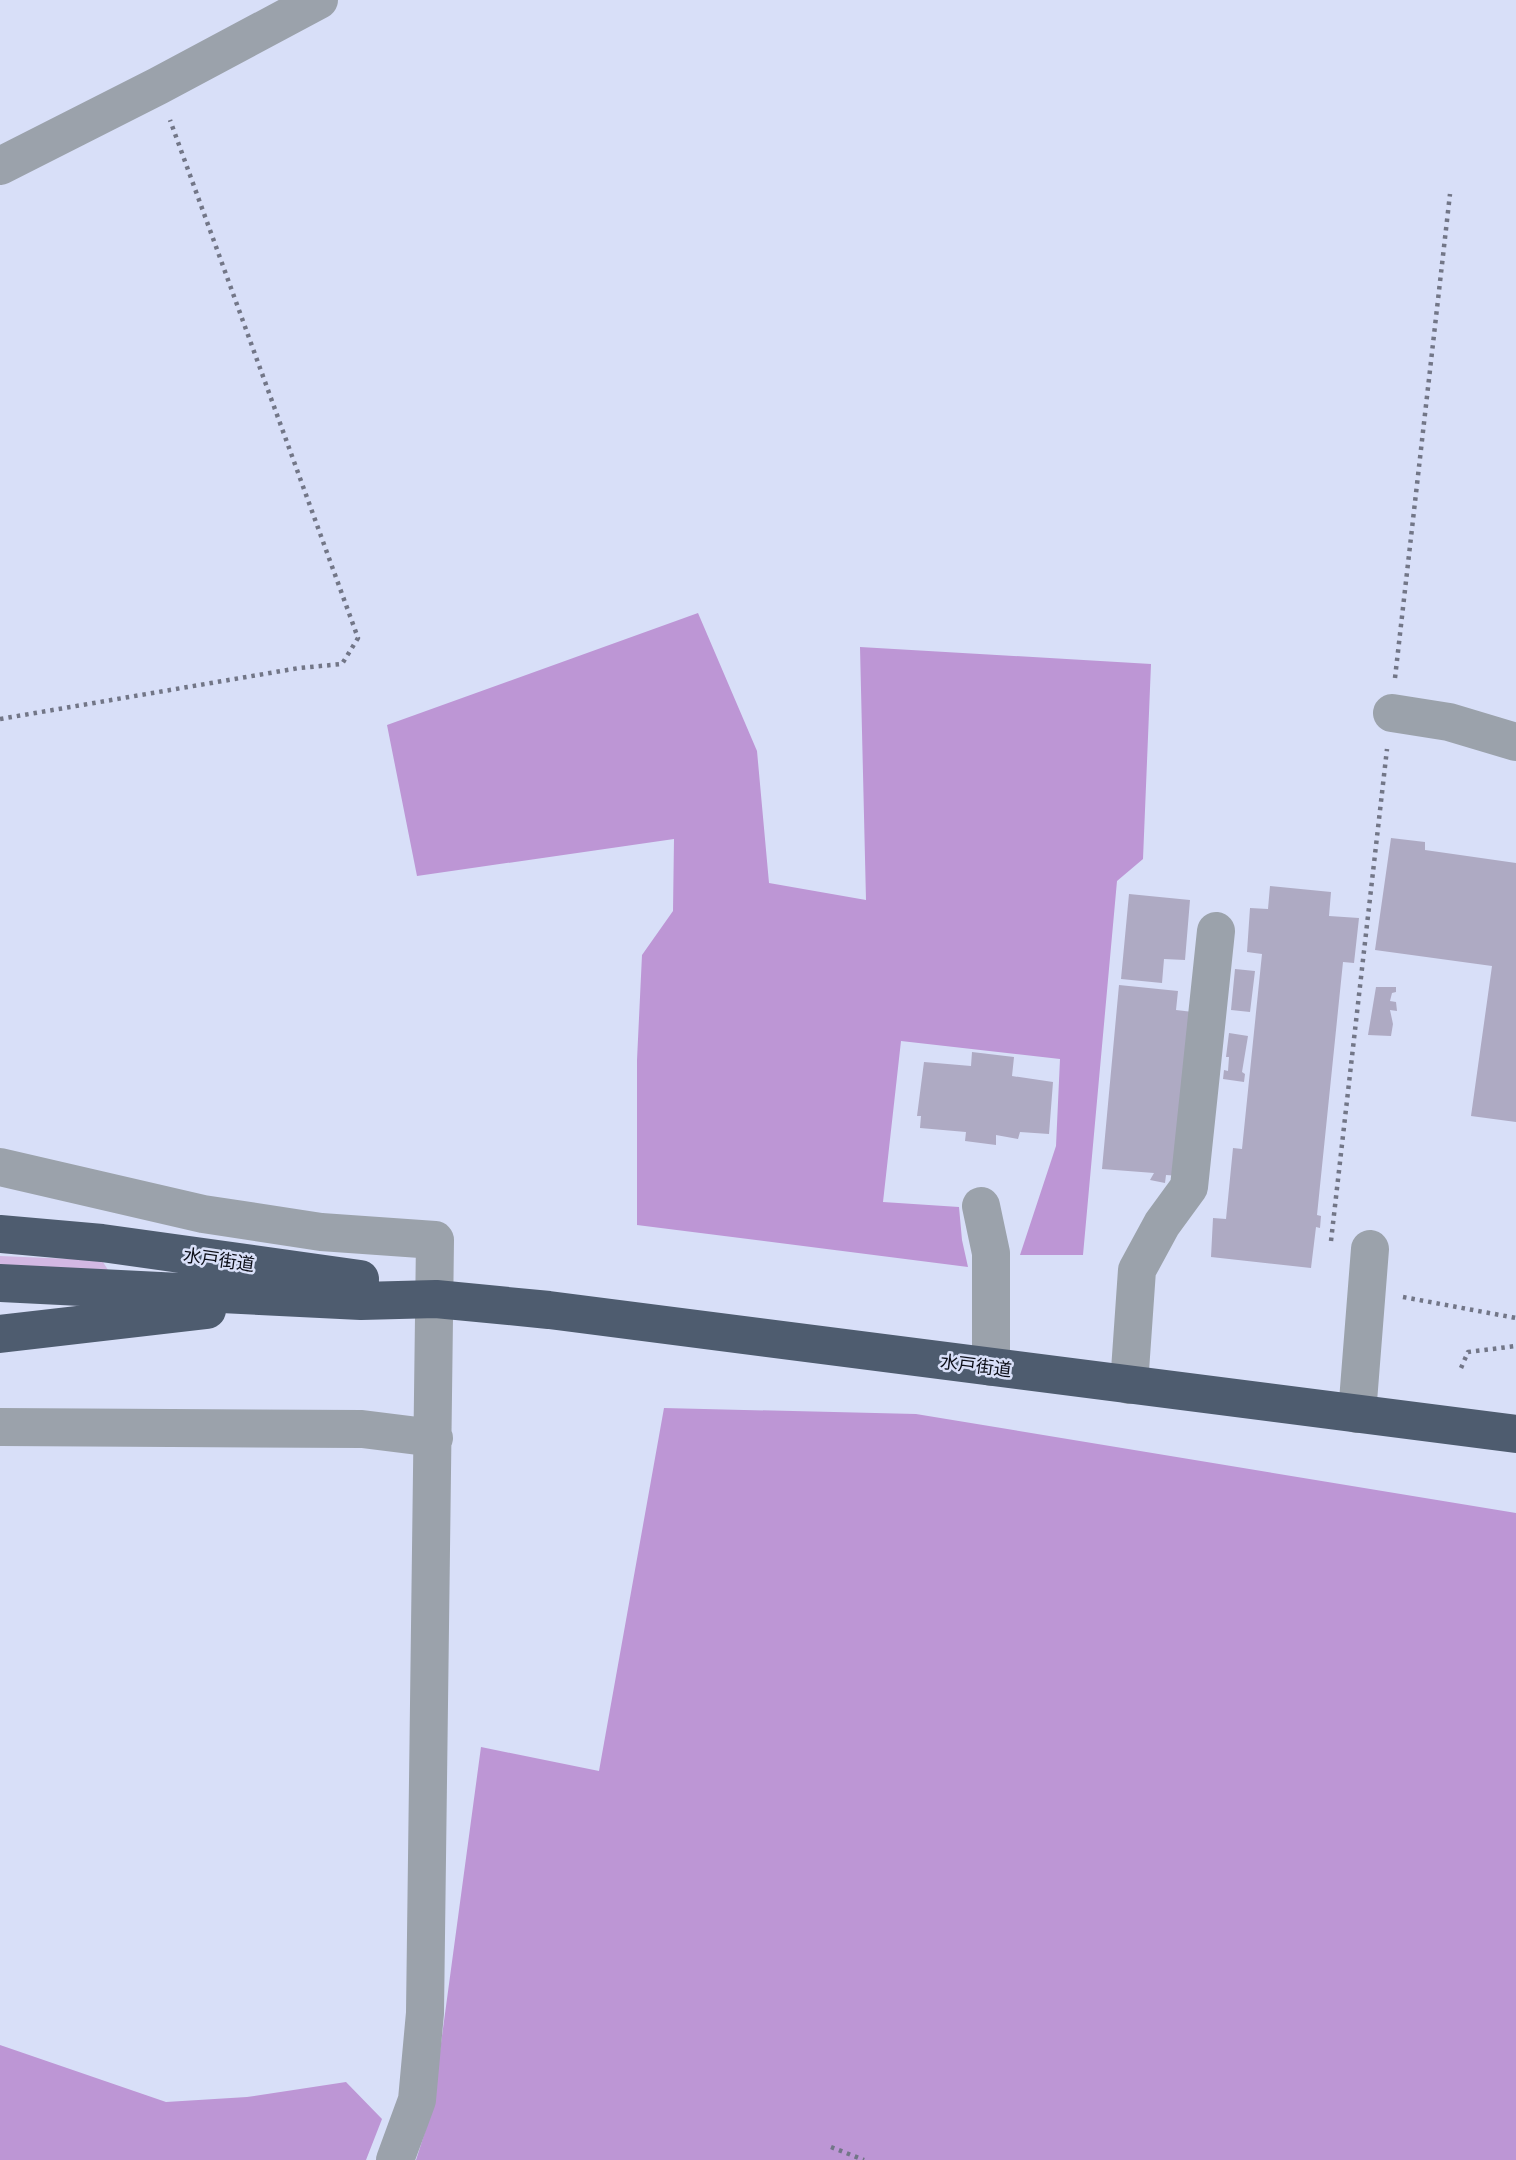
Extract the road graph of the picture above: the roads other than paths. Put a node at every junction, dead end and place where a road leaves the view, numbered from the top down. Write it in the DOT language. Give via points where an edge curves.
graph roads {
  1 [pos="319,0"];
  2 [pos="0,166"];
  3 [pos="1392,713"];
  4 [pos="1516,742"];
  5 [pos="1216,931"];
  6 [pos="0,1167"];
  7 [pos="981,1206"];
  8 [pos="0,1234"];
  9 [pos="1370,1249"];
  10 [pos="0,1283"];
  11 [pos="267,1296"];
  12 [pos="436,1299"];
  13 [pos="0,1334"];
  14 [pos="991,1367"];
  15 [pos="1129,1385"];
  16 [pos="1357,1414"];
  17 [pos="0,1427"];
  18 [pos="1516,1434"];
  19 [pos="434,1438"];
  20 [pos="395,2160"];
  1 -- 2 [label="street"];
  3 -- 4 [label="street" via="1448,722"];
  5 -- 15 [label="street" via="1188,1187 1137,1270"];
  6 -- 12 [label="street" via="203,1214 321,1232 435,1240"];
  7 -- 14 [label="street" via="991,1253"];
  8 -- 12 [label="highway, 水戸街道" via="102,1243 372,1280"];
  9 -- 16 [label="street"];
  10 -- 11 [label="highway, 水戸街道"];
  11 -- 12 [label="highway, 水戸街道"];
  11 -- 13 [label="highway" via="238,1306"];
  12 -- 14 [label="highway, 水戸街道"];
  12 -- 19 [label="street"];
  14 -- 15 [label="highway, 水戸街道"];
  15 -- 16 [label="highway, 水戸街道"];
  16 -- 18 [label="highway, 水戸街道"];
  17 -- 19 [label="street" via="362,1429"];
  19 -- 20 [label="street" via="425,2012 417,2100"];
}
